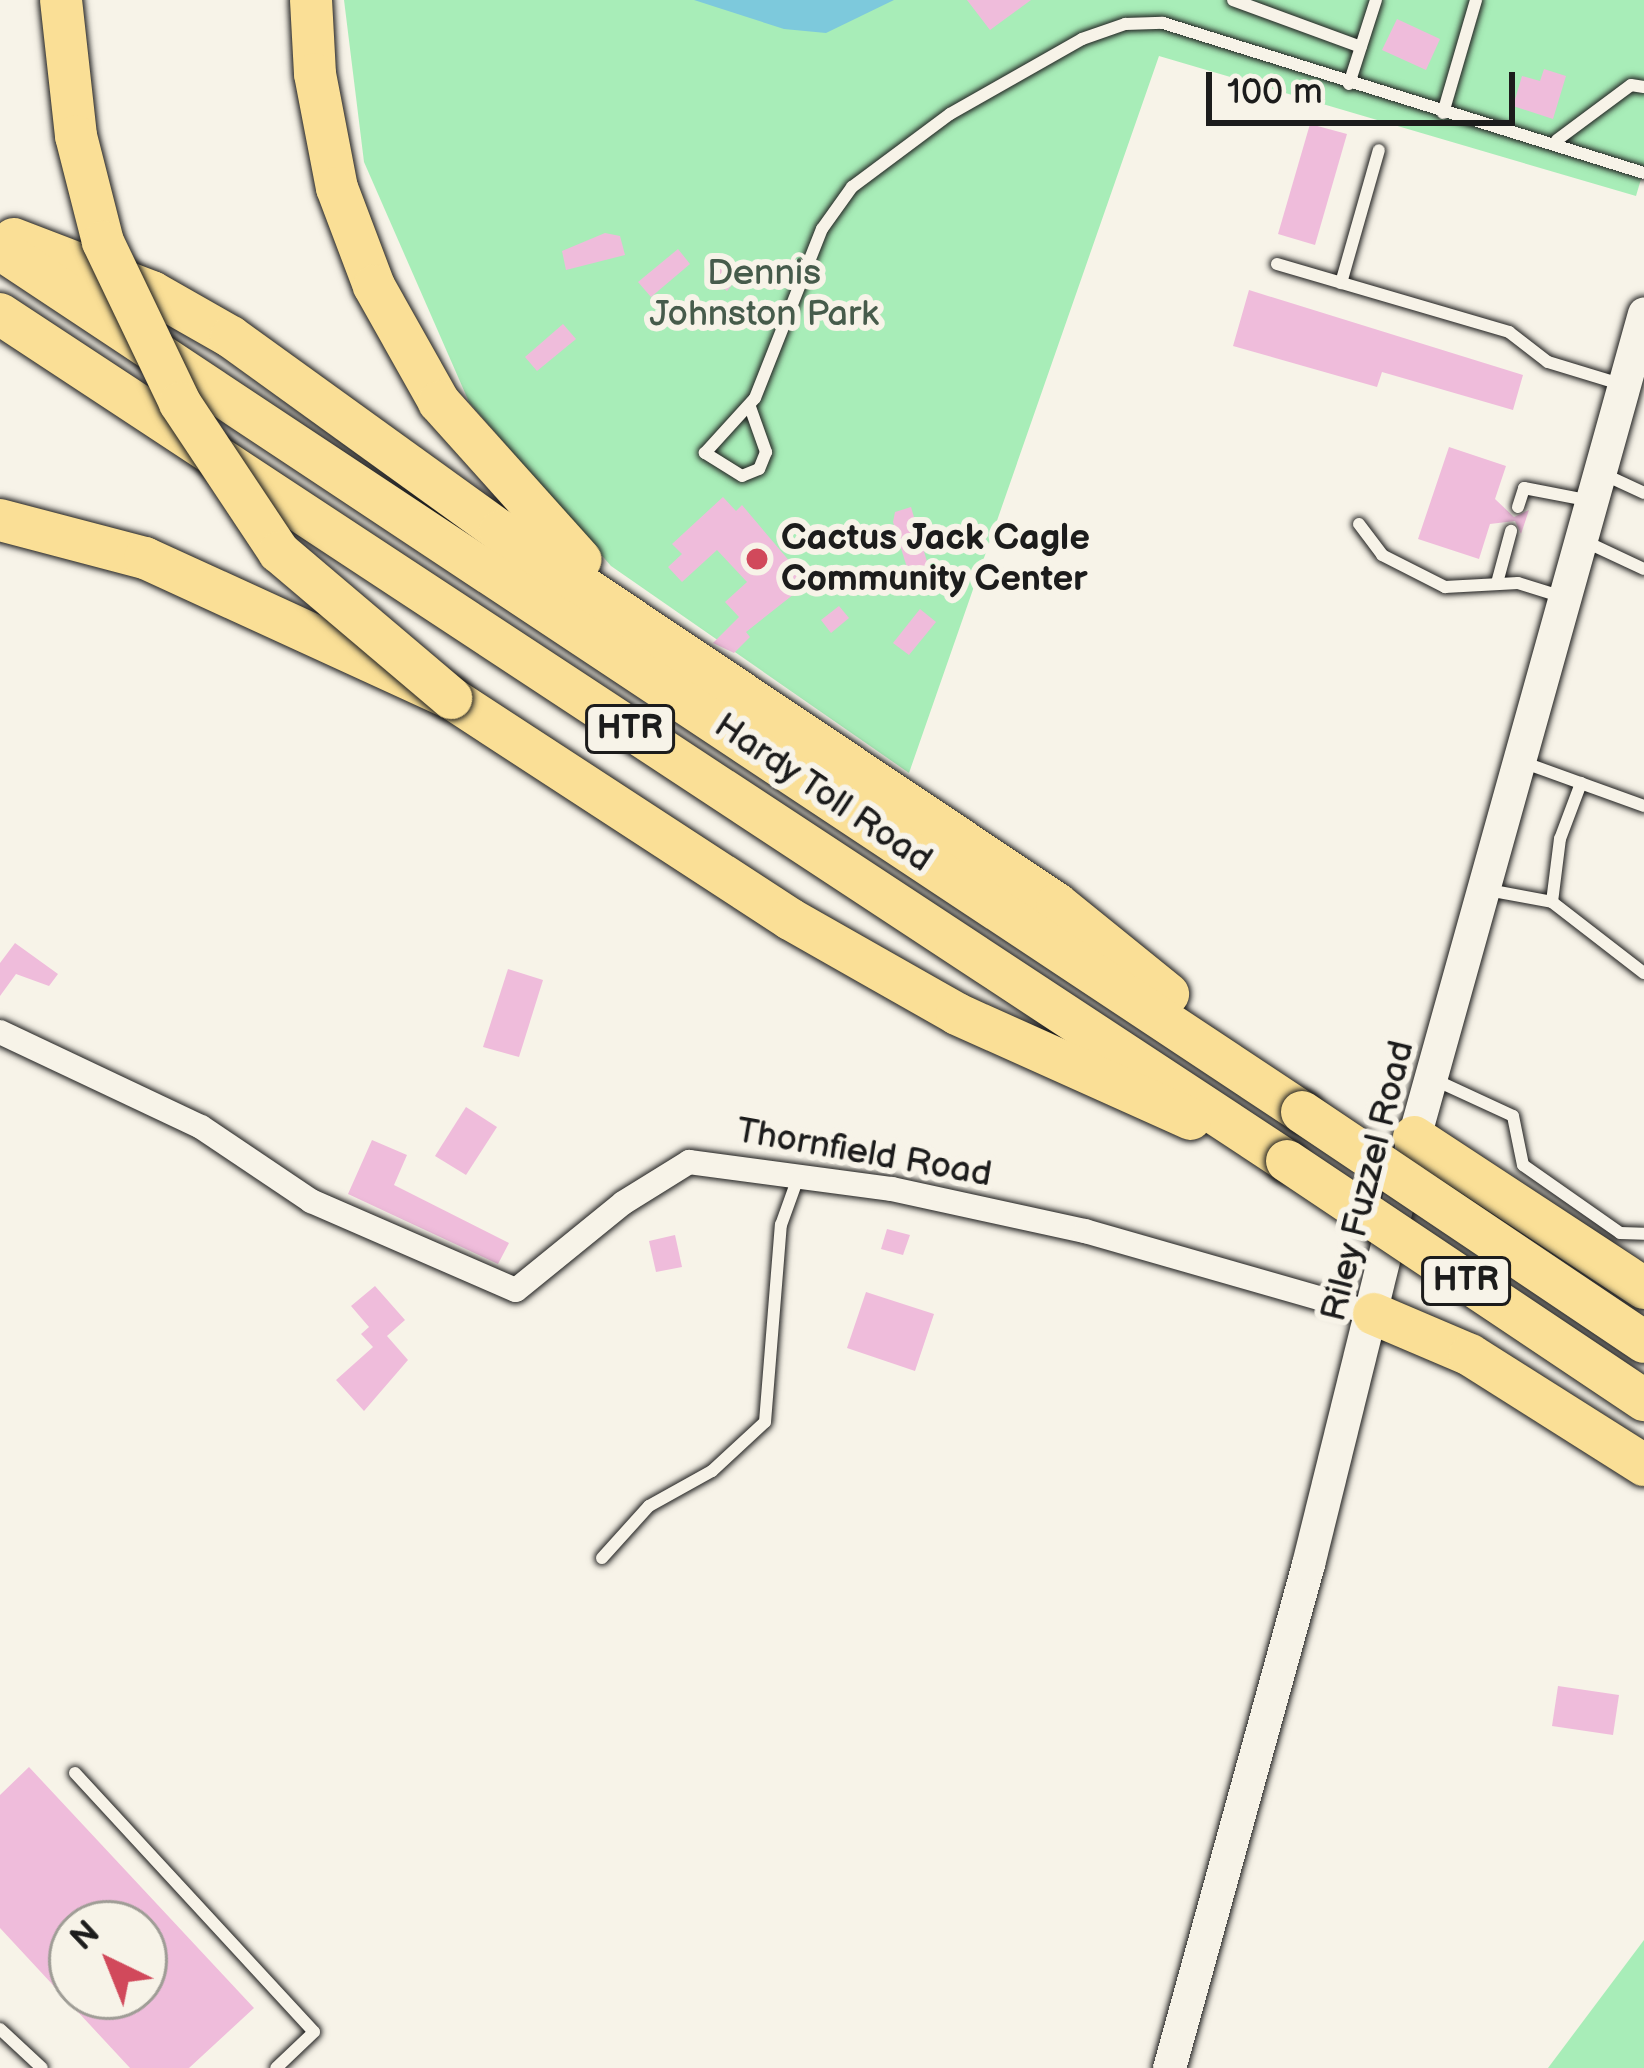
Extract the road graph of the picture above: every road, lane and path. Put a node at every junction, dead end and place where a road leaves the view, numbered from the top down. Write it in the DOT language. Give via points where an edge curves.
graph roads {
  1 [pos="61,0"];
  2 [pos="311,0"];
  3 [pos="1233,0"];
  4 [pos="1376,0"];
  5 [pos="1476,0"];
  6 [pos="1361,46"];
  7 [pos="1349,84"];
  8 [pos="1644,87"];
  9 [pos="1443,113"];
  10 [pos="1557,140"];
  11 [pos="1379,149"];
  12 [pos="1644,173"];
  13 [pos="0,235"];
  14 [pos="0,249"];
  15 [pos="1276,264"];
  16 [pos="1341,283"];
  17 [pos="1644,313"];
  18 [pos="0,314"];
  19 [pos="1624,386"];
  20 [pos="750,406"];
  21 [pos="1596,487"];
  22 [pos="1644,493"];
  23 [pos="1518,507"];
  24 [pos="513,519"];
  25 [pos="0,520"];
  26 [pos="1359,524"];
  27 [pos="1511,531"];
  28 [pos="1581,540"];
  29 [pos="1644,569"];
  30 [pos="1497,583"];
  31 [pos="1566,598"];
  32 [pos="451,698"];
  33 [pos="1522,762"];
  34 [pos="1580,783"];
  35 [pos="1644,806"];
  36 [pos="1488,890"];
  37 [pos="1552,902"];
  38 [pos="1644,973"];
  39 [pos="0,1032"];
  40 [pos="1253,1079"];
  41 [pos="1432,1079"];
  42 [pos="1414,1137"];
  43 [pos="1274,1152"];
  44 [pos="800,1174"];
  45 [pos="1644,1234"];
  46 [pos="1644,1288"];
  47 [pos="1374,1314"];
  48 [pos="1644,1342"];
  49 [pos="1644,1400"];
  50 [pos="1644,1465"];
  51 [pos="602,1558"];
  52 [pos="75,1772"];
  53 [pos="0,2029"];
  54 [pos="42,2068"];
  55 [pos="276,2068"];
  56 [pos="1169,2068"];
  1 -- 32 [label="highway, bridge" via="76,136 104,242 180,404 279,552"];
  2 -- 24 [label="highway" via="315,74 338,188 374,286"];
  3 -- 6 [label="lane"];
  4 -- 6 [label="lane"];
  5 -- 9 [label="lane"];
  6 -- 7 [label="lane"];
  7 -- 9 [label="lane"];
  7 -- 20 [label="lane" via="1163,23 1125,24 1082,39 894,149 852,187 822,229"];
  8 -- 10 [label="lane" via="1631,85"];
  9 -- 10 [label="lane"];
  10 -- 12 [label="lane"];
  11 -- 16 [label="lane"];
  13 -- 24 [label="highway" via="152,292"];
  14 -- 40 [label="highway, Hardy Toll Road / HTR"];
  15 -- 16 [label="lane"];
  16 -- 19 [label="lane" via="1509,332 1548,362"];
  17 -- 19 [label="main road, Riley Fuzzel Road"];
  18 -- 43 [label="highway, Hardy Toll Road / HTR"];
  19 -- 21 [label="main road, Riley Fuzzel Road"];
  20 -- 20 [label="lane" via="705,453 742,476 759,469 766,452"];
  21 -- 22 [label="lane"];
  21 -- 23 [label="lane" via="1524,488"];
  21 -- 28 [label="main road, Riley Fuzzel Road"];
  24 -- 40 [label="highway" via="652,628 1057,904 1165,991"];
  25 -- 32 [label="highway, bridge" via="145,558"];
  26 -- 30 [label="lane" via="1382,555 1445,587"];
  27 -- 30 [label="lane"];
  28 -- 29 [label="lane"];
  28 -- 31 [label="main road, Riley Fuzzel Road"];
  30 -- 31 [label="lane"];
  31 -- 33 [label="main road, Riley Fuzzel Road"];
  32 -- 43 [label="highway" via="684,852 957,1014 1109,1088"];
  33 -- 34 [label="lane"];
  33 -- 36 [label="main road, Riley Fuzzel Road"];
  34 -- 35 [label="lane"];
  34 -- 37 [label="lane" via="1560,839"];
  36 -- 37 [label="lane"];
  36 -- 41 [label="main road, Riley Fuzzel Road"];
  37 -- 38 [label="lane"];
  39 -- 44 [label="street, Thornfield Road" via="201,1127 311,1201 516,1290 688,1162"];
  40 -- 48 [label="highway, Hardy Toll Road / HTR, bridge"];
  41 -- 42 [label="main road, Riley Fuzzel Road"];
  41 -- 45 [label="lane" via="1513,1116 1523,1165 1620,1233"];
  42 -- 46 [label="highway"];
  42 -- 47 [label="main road, Riley Fuzzel Road"];
  43 -- 49 [label="highway, Hardy Toll Road / HTR, bridge"];
  44 -- 47 [label="street, Thornfield Road" via="1085,1231"];
  44 -- 51 [label="lane" via="781,1225 765,1422 712,1471 649,1506"];
  47 -- 50 [label="highway" via="1470,1355"];
  47 -- 56 [label="main road, Riley Fuzzel Road"];
  52 -- 55 [label="lane" via="314,2032"];
  53 -- 54 [label="lane"];
}
